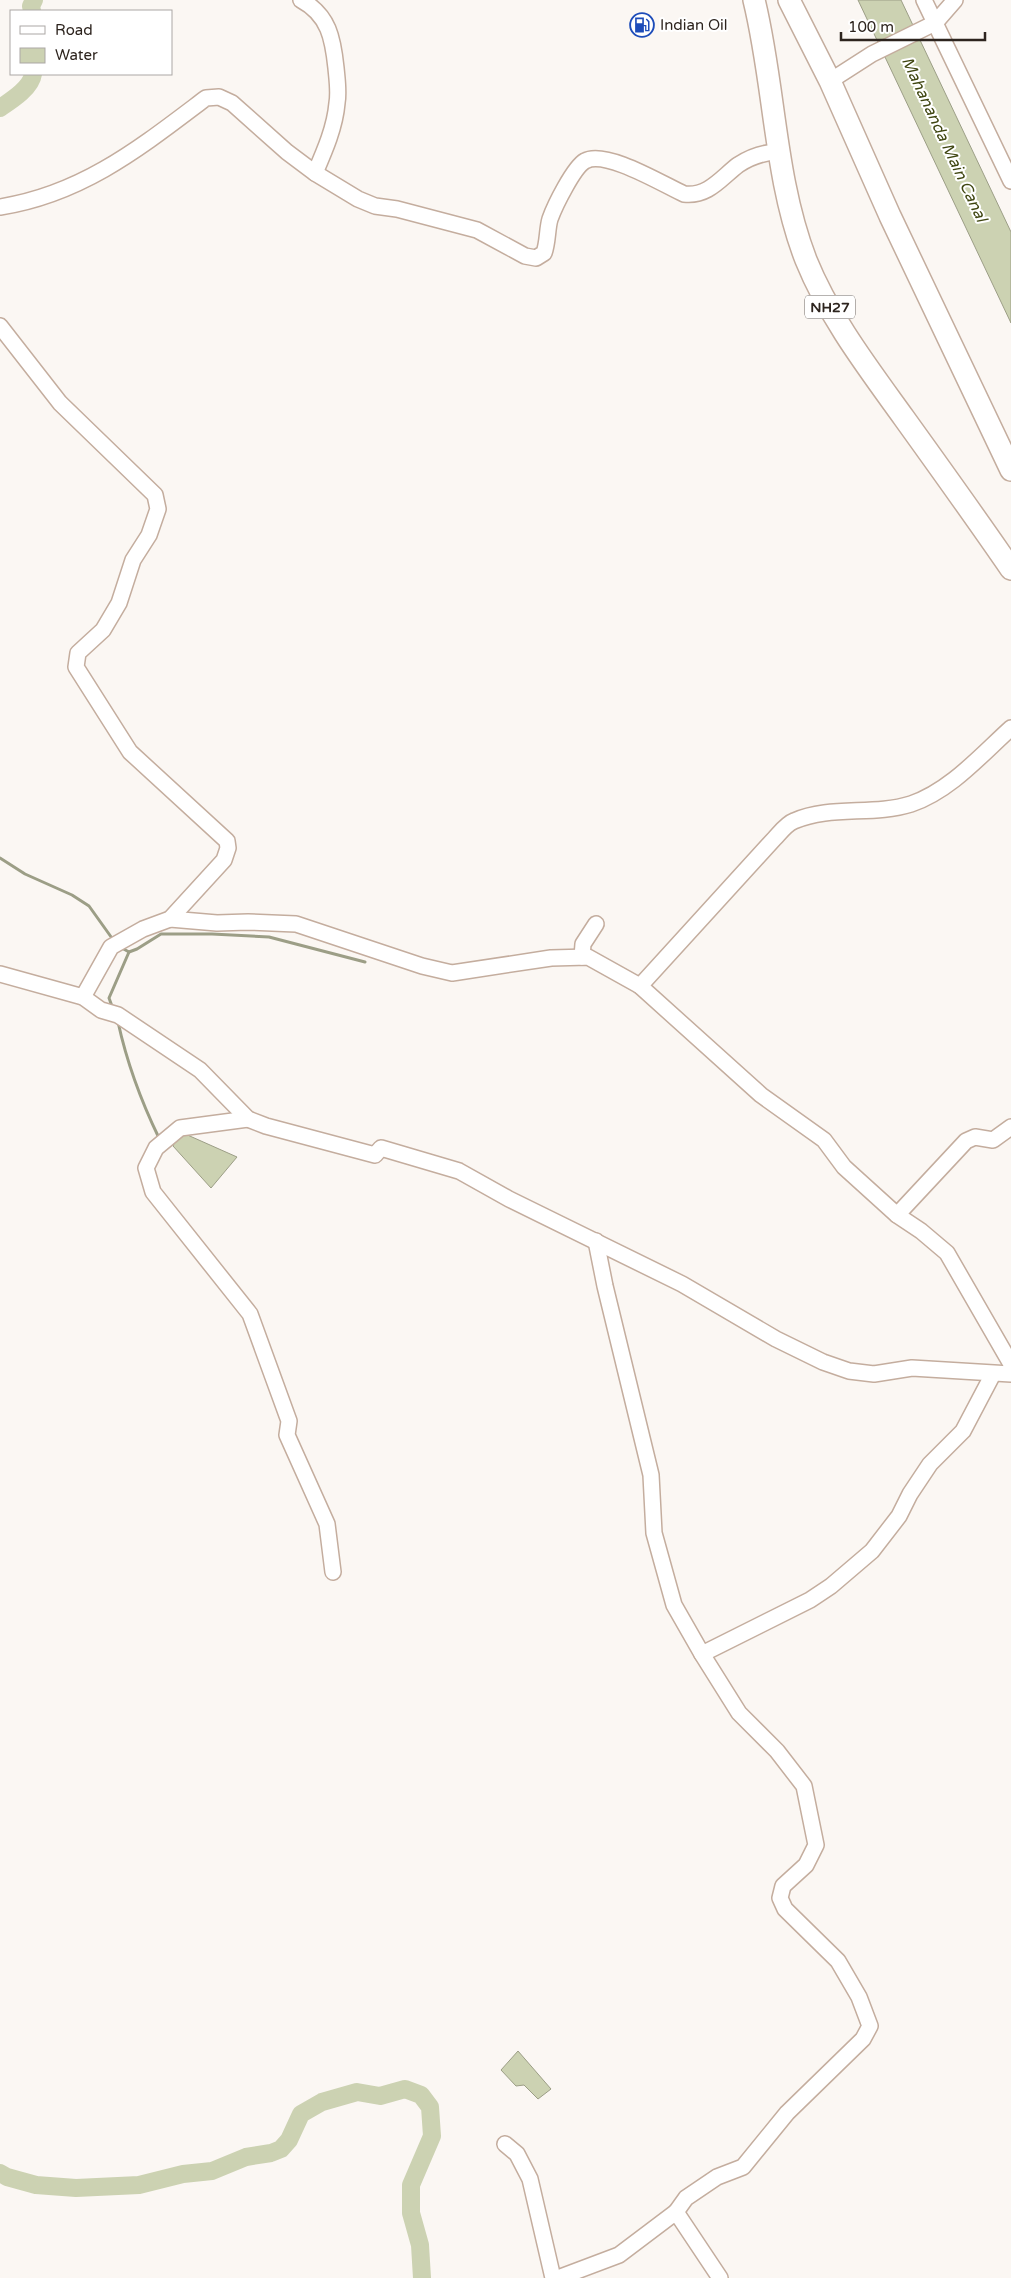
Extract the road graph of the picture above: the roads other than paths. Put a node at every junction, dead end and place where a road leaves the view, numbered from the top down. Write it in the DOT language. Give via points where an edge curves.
graph roads {
  1 [pos="301,0"];
  2 [pos="754,0"];
  3 [pos="789,0"];
  4 [pos="924,0"];
  5 [pos="955,0"];
  6 [pos="929,26"];
  7 [pos="830,81"];
  8 [pos="779,152"];
  9 [pos="315,172"];
  10 [pos="1011,181"];
  11 [pos="0,208"];
  12 [pos="0,326"];
  13 [pos="1011,470"];
  14 [pos="1011,569"];
  15 [pos="1011,728"];
  16 [pos="170,919"];
  17 [pos="596,924"];
  18 [pos="582,958"];
  19 [pos="0,974"];
  20 [pos="640,986"];
  21 [pos="83,996"];
  22 [pos="248,1119"];
  23 [pos="1011,1127"];
  24 [pos="897,1215"];
  25 [pos="596,1241"];
  26 [pos="1011,1364"];
  27 [pos="993,1374"];
  28 [pos="1011,1374"];
  29 [pos="333,1572"];
  30 [pos="702,1654"];
  31 [pos="505,2144"];
  32 [pos="676,2212"];
  33 [pos="553,2278"];
  34 [pos="558,2278"];
  35 [pos="720,2278"];
  1 -- 9 [label="street" via="323,17 331,32 337,80 338,102 330,135"];
  2 -- 8 [label="highway, NH27"];
  3 -- 7 [label="highway"];
  4 -- 6 [label="street"];
  5 -- 6 [label="street"];
  6 -- 7 [label="street" via="872,54"];
  6 -- 10 [label="street"];
  7 -- 13 [label="highway" via="890,216"];
  8 -- 9 [label="street" via="754,157 709,189 692,195 615,162 597,158 586,160 577,168 550,220 544,253 536,258 525,256 476,230 375,206"];
  8 -- 14 [label="highway, NH27" via="797,234 806,261 830,308 861,360"];
  9 -- 11 [label="street" via="232,103 219,97 206,98 108,169 54,195"];
  12 -- 16 [label="street" via="60,403 156,495 158,509 149,535 134,560 119,603 103,630 78,653 76,667 130,752 227,841 224,860"];
  15 -- 20 [label="street" via="955,778 914,803 894,809 825,813 792,822"];
  16 -- 18 [label="street" via="217,924 296,924 452,973 551,958"];
  16 -- 21 [label="street" via="116,943"];
  17 -- 18 [label="street" via="583,944"];
  18 -- 20 [label="street" via="588,958"];
  19 -- 21 [label="street"];
  20 -- 24 [label="street" via="761,1095 824,1140 844,1167"];
  21 -- 22 [label="street" via="200,1070"];
  22 -- 25 [label="street" via="375,1155 381,1148 459,1171"];
  22 -- 29 [label="street" via="180,1128 161,1143 146,1168 153,1192 250,1314 289,1421 287,1435 327,1524"];
  23 -- 24 [label="street" via="993,1140 975,1137 966,1141"];
  24 -- 26 [label="street" via="921,1230 947,1253"];
  25 -- 27 [label="street" via="682,1284 822,1362 849,1371 874,1374 912,1368"];
  25 -- 30 [label="street" via="651,1475 654,1532 674,1605"];
  27 -- 28 [label="street"];
  27 -- 30 [label="street" via="963,1431 930,1464 899,1516 872,1551 810,1600"];
  30 -- 32 [label="street" via="739,1713 804,1786 816,1845 806,1865 782,1886 780,1898 785,1909 838,1961 860,1997 870,2026 863,2039 787,2113 743,2167 717,2177 686,2198"];
  31 -- 33 [label="street" via="517,2154 530,2179"];
  32 -- 34 [label="street" via="619,2255"];
  32 -- 35 [label="street"];
}
